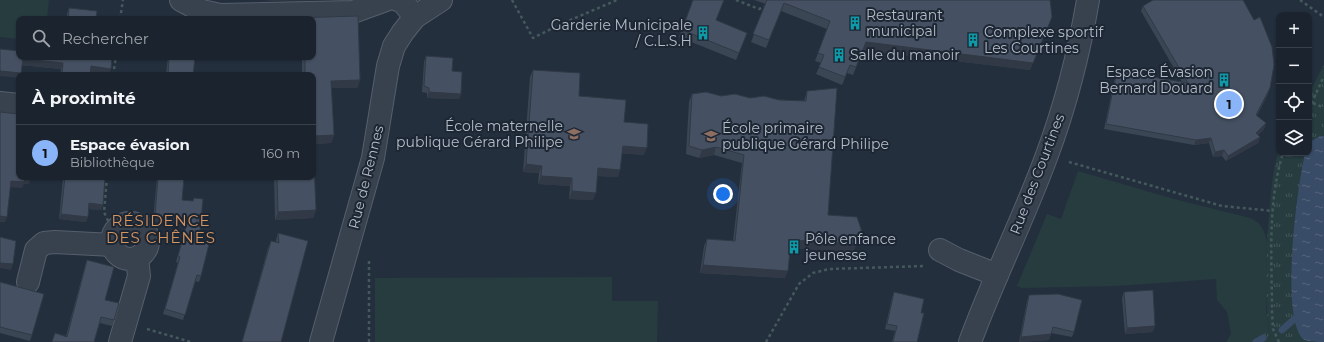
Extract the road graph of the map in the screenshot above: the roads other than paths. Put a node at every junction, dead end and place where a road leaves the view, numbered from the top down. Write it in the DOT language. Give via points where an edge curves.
graph roads {
  1 [pos="181,0"];
  2 [pos="386,0"];
  3 [pos="398,0"];
  4 [pos="441,0"];
  5 [pos="1088,0"];
  6 [pos="415,17"];
  7 [pos="0,103"];
  8 [pos="16,105"];
  9 [pos="114,237"];
  10 [pos="949,255"];
  11 [pos="137,258"];
  12 [pos="997,275"];
  13 [pos="28,282"];
  14 [pos="123,333"];
  15 [pos="321,342"];
  16 [pos="970,342"];
  1 -- 2 [label="street" via="202,11 220,15 353,12"];
  3 -- 6 [label="street" via="402,1"];
  4 -- 6 [label="street, Rue de Rennes"];
  5 -- 12 [label="street, Rue des Courtines" via="1082,38 1068,94 1047,156"];
  6 -- 15 [label="street, Rue de Rennes" via="394,46 388,66 373,158"];
  7 -- 8 [label="street"];
  9 -- 11 [label="street" via="114,250 127,259"];
  9 -- 11 [label="street" via="120,226 132,223 146,232 146,250"];
  9 -- 13 [label="street" via="44,243 36,250"];
  10 -- 12 [label="street"];
  11 -- 14 [label="street" via="138,276"];
  12 -- 16 [label="street, Rue des Courtines"];
}
